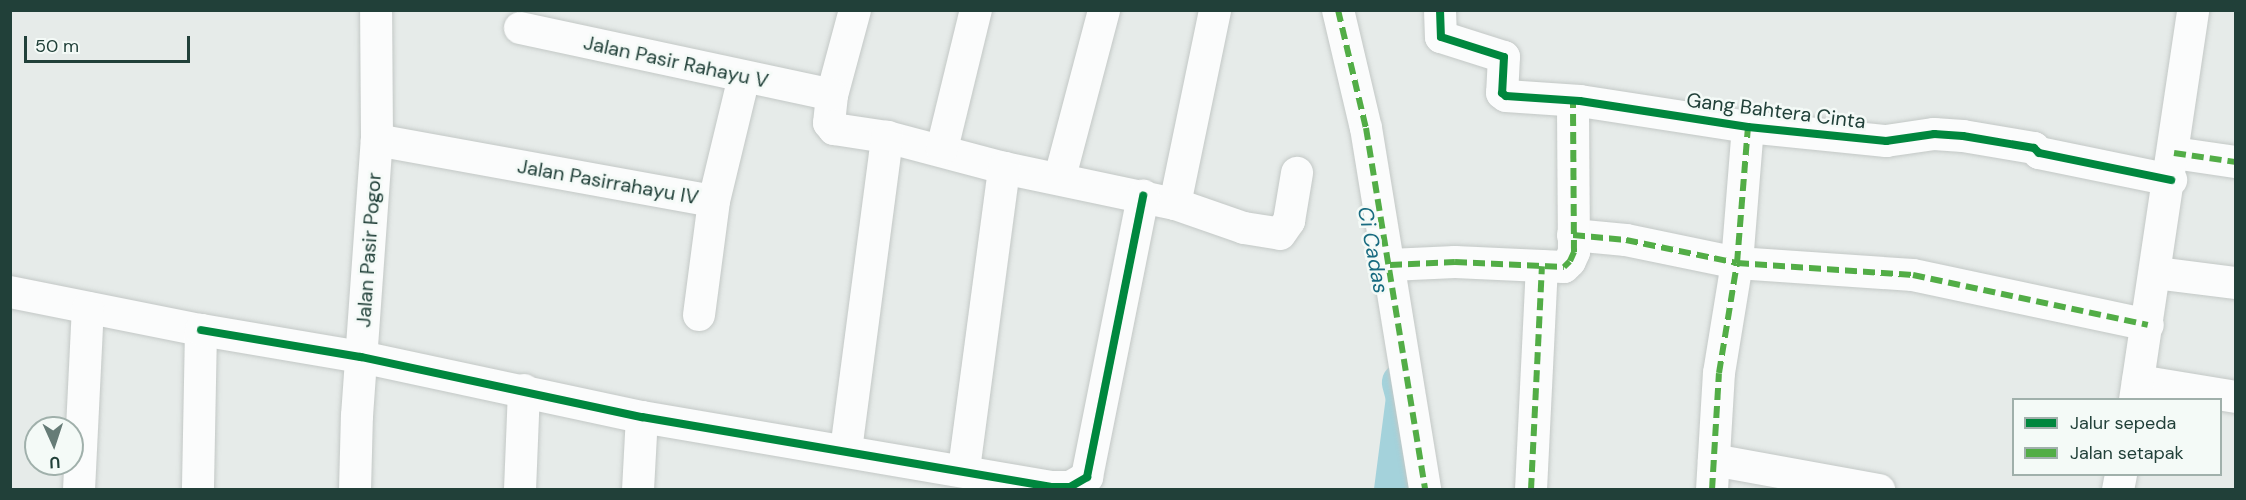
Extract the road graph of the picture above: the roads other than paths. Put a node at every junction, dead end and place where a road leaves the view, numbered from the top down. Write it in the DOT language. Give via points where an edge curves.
graph roads {
  1 [pos="376,10"];
  2 [pos="855,10"];
  3 [pos="976,10"];
  4 [pos="1104,10"];
  5 [pos="1215,10"];
  6 [pos="1338,10"];
  7 [pos="1440,10"];
  8 [pos="2193,10"];
  9 [pos="520,28"];
  10 [pos="744,78"];
  11 [pos="832,95"];
  12 [pos="1573,101"];
  13 [pos="1748,128"];
  14 [pos="887,137"];
  15 [pos="377,140"];
  16 [pos="942,149"];
  17 [pos="2235,162"];
  18 [pos="2172,167"];
  19 [pos="1004,168"];
  20 [pos="1297,173"];
  21 [pos="1060,177"];
  22 [pos="1143,196"];
  23 [pos="714,201"];
  24 [pos="1175,204"];
  25 [pos="1573,235"];
  26 [pos="1737,263"];
  27 [pos="1390,265"];
  28 [pos="1542,266"];
  29 [pos="2156,273"];
  30 [pos="2235,283"];
  31 [pos="10,292"];
  32 [pos="87,308"];
  33 [pos="699,315"];
  34 [pos="2148,325"];
  35 [pos="201,330"];
  36 [pos="361,357"];
  37 [pos="525,390"];
  38 [pos="2137,390"];
  39 [pos="2235,397"];
  40 [pos="642,417"];
  41 [pos="846,450"];
  42 [pos="964,469"];
  43 [pos="1713,475"];
  44 [pos="79,489"];
  45 [pos="198,489"];
  46 [pos="355,489"];
  47 [pos="520,489"];
  48 [pos="638,489"];
  49 [pos="1425,489"];
  50 [pos="1531,489"];
  51 [pos="1879,489"];
  1 -- 15 [label="street, Jalan Pasir Pogor"];
  2 -- 11 [label="street"];
  3 -- 16 [label="street"];
  4 -- 21 [label="street"];
  5 -- 24 [label="street"];
  6 -- 27 [label="street" via="1366,128"];
  7 -- 12 [label="street, Gang Bahtera Cinta" via="1441,36 1504,57 1502,93"];
  8 -- 18 [label="street"];
  9 -- 10 [label="street, Jalan Pasir Rahayu V"];
  10 -- 11 [label="street, Jalan Pasir Rahayu V"];
  10 -- 23 [label="street, Jalan Pasirrahayu IV"];
  11 -- 14 [label="street" via="831,127"];
  12 -- 13 [label="street, Gang Bahtera Cinta"];
  12 -- 25 [label="street"];
  13 -- 18 [label="street, Gang Bahtera Cinta" via="1893,141 1934,134 1963,136 2034,148 2039,153"];
  13 -- 26 [label="street"];
  14 -- 16 [label="street"];
  14 -- 41 [label="street"];
  15 -- 23 [label="street, Jalan Pasirrahayu IV"];
  15 -- 36 [label="street, Jalan Pasir Pogor"];
  16 -- 19 [label="street"];
  17 -- 18 [label="street, Gang Bahtera Cinta"];
  18 -- 29 [label="street"];
  19 -- 21 [label="street"];
  19 -- 42 [label="street"];
  20 -- 24 [label="street" via="1289,221 1280,234 1244,228"];
  21 -- 22 [label="street"];
  22 -- 24 [label="street"];
  22 -- 42 [label="street" via="1087,477 1070,487 1050,487"];
  23 -- 33 [label="street"];
  25 -- 26 [label="street" via="1626,240"];
  25 -- 28 [label="street" via="1570,261 1564,267"];
  26 -- 34 [label="street" via="1913,275"];
  26 -- 43 [label="street" via="1719,373"];
  27 -- 28 [label="street"];
  27 -- 49 [label="street"];
  28 -- 50 [label="street"];
  29 -- 30 [label="street"];
  29 -- 34 [label="street"];
  31 -- 32 [label="street"];
  32 -- 35 [label="street"];
  32 -- 44 [label="street"];
  34 -- 38 [label="street"];
  35 -- 36 [label="street"];
  35 -- 45 [label="street"];
  36 -- 37 [label="street"];
  36 -- 46 [label="street, Jalan Pasir Pogor"];
  37 -- 40 [label="street"];
  37 -- 47 [label="street"];
  38 -- 39 [label="street"];
  40 -- 41 [label="street"];
  40 -- 48 [label="street"];
  41 -- 42 [label="street"];
  43 -- 51 [label="street"];
}
